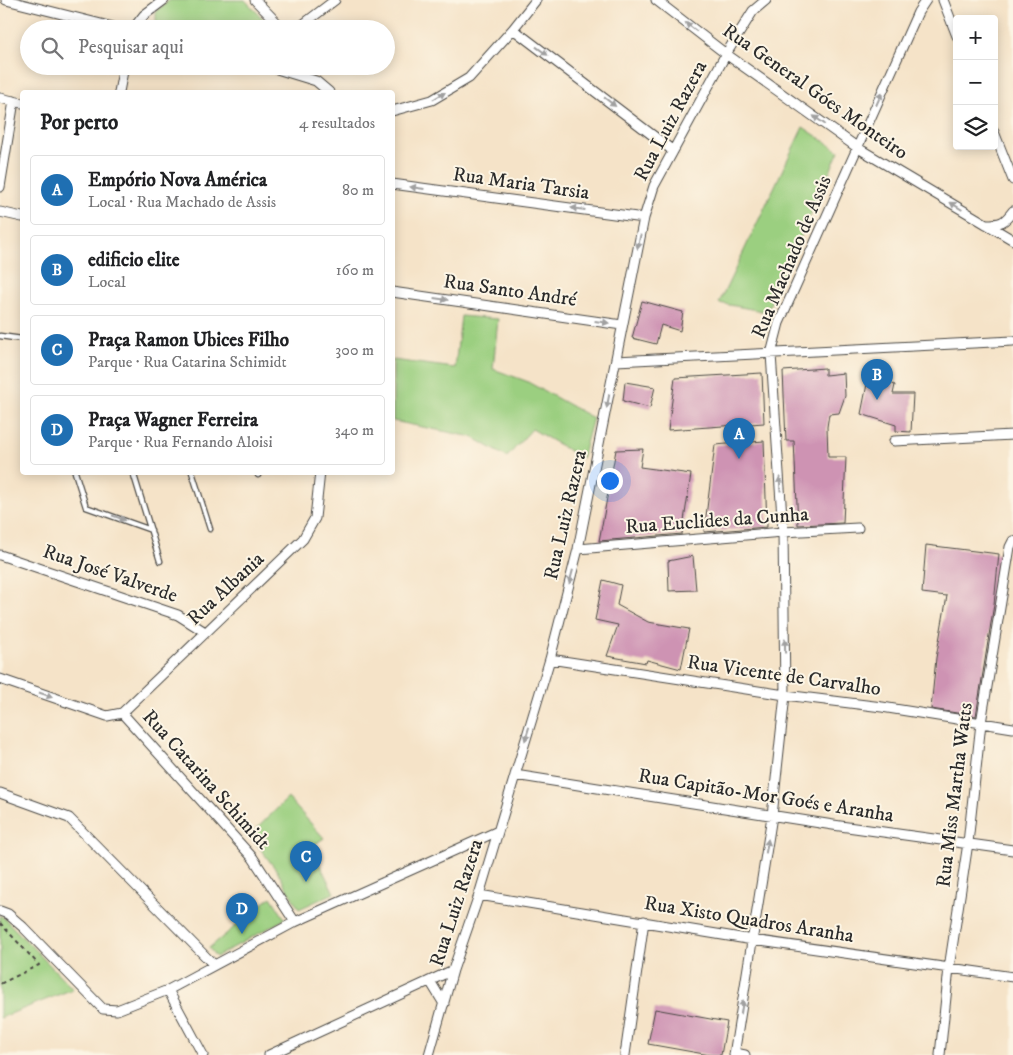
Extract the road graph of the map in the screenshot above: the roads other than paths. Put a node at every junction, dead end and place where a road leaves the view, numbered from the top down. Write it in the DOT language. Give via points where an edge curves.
graph roads {
  1 [pos="6,0"];
  2 [pos="164,0"];
  3 [pos="254,0"];
  4 [pos="335,0"];
  5 [pos="536,0"];
  6 [pos="656,0"];
  7 [pos="766,0"];
  8 [pos="926,0"];
  9 [pos="942,0"];
  10 [pos="85,20"];
  11 [pos="140,20"];
  12 [pos="274,20"];
  13 [pos="309,20"];
  14 [pos="953,26"];
  15 [pos="514,29"];
  16 [pos="726,54"];
  17 [pos="122,75"];
  18 [pos="296,75"];
  19 [pos="119,90"];
  20 [pos="326,90"];
  21 [pos="0,98"];
  22 [pos="18,102"];
  23 [pos="395,110"];
  24 [pos="998,142"];
  25 [pos="858,148"];
  26 [pos="672,150"];
  27 [pos="1013,180"];
  28 [pos="395,184"];
  29 [pos="0,187"];
  30 [pos="1013,211"];
  31 [pos="0,212"];
  32 [pos="20,217"];
  33 [pos="644,218"];
  34 [pos="984,224"];
  35 [pos="1013,240"];
  36 [pos="395,292"];
  37 [pos="622,325"];
  38 [pos="0,336"];
  39 [pos="20,339"];
  40 [pos="1013,341"];
  41 [pos="771,354"];
  42 [pos="616,361"];
  43 [pos="1013,434"];
  44 [pos="894,441"];
  45 [pos="77,475"];
  46 [pos="134,475"];
  47 [pos="193,475"];
  48 [pos="320,475"];
  49 [pos="858,528"];
  50 [pos="210,529"];
  51 [pos="151,530"];
  52 [pos="783,532"];
  53 [pos="1013,542"];
  54 [pos="578,549"];
  55 [pos="0,555"];
  56 [pos="160,561"];
  57 [pos="206,632"];
  58 [pos="550,659"];
  59 [pos="0,679"];
  60 [pos="785,695"];
  61 [pos="122,713"];
  62 [pos="981,723"];
  63 [pos="1013,728"];
  64 [pos="515,775"];
  65 [pos="0,793"];
  66 [pos="772,816"];
  67 [pos="498,831"];
  68 [pos="968,843"];
  69 [pos="1013,850"];
  70 [pos="479,895"];
  71 [pos="0,911"];
  72 [pos="644,921"];
  73 [pos="296,922"];
  74 [pos="753,940"];
  75 [pos="214,965"];
  76 [pos="949,968"];
  77 [pos="453,970"];
  78 [pos="1013,977"];
  79 [pos="430,981"];
  80 [pos="168,990"];
  81 [pos="444,1004"];
  82 [pos="734,1054"];
  83 [pos="203,1055"];
  84 [pos="269,1055"];
  85 [pos="429,1055"];
  86 [pos="625,1055"];
  87 [pos="746,1055"];
  88 [pos="940,1055"];
  1 -- 10 [label="street"];
  2 -- 11 [label="street"];
  3 -- 12 [label="street"];
  4 -- 13 [label="street"];
  5 -- 15 [label="street"];
  16 -- 6 [label="street, Rua General Góes Monteiro, one-way"];
  7 -- 16 [label="street, Rua Luiz Razera" via="753,11"];
  25 -- 8 [label="street, Rua Machado de Assis, one-way"];
  9 -- 14 [label="street"];
  23 -- 15 [label="street, one-way" via="432,100 469,78"];
  15 -- 26 [label="street, one-way"];
  25 -- 16 [label="street, Rua General Góes Monteiro, one-way"];
  16 -- 26 [label="street, Rua Luiz Razera"];
  17 -- 19 [label="street"];
  18 -- 20 [label="street" via="316,82"];
  21 -- 22 [label="street"];
  22 -- 29 [label="street"];
  24 -- 27 [label="street"];
  34 -- 25 [label="street, Rua General Góes Monteiro, one-way"];
  25 -- 41 [label="street, Rua Machado de Assis" via="779,323"];
  26 -- 33 [label="street, Rua Luiz Razera" via="654,186"];
  33 -- 28 [label="street, Rua Maria Tarsia, one-way"];
  30 -- 34 [label="street" via="1000,224"];
  31 -- 32 [label="street"];
  33 -- 37 [label="street, Rua Luiz Razera, one-way"];
  34 -- 35 [label="street, Rua General Góes Monteiro"];
  36 -- 37 [label="street, Rua Santo André, one-way"];
  37 -- 42 [label="street, Rua Luiz Razera"];
  38 -- 39 [label="lane"];
  40 -- 41 [label="street"];
  41 -- 42 [label="street"];
  52 -- 41 [label="street, Rua Machado de Assis, one-way"];
  42 -- 54 [label="street, Rua Luiz Razera, one-way"];
  43 -- 44 [label="street"];
  45 -- 51 [label="lane, one-way" via="86,507"];
  46 -- 51 [label="lane"];
  47 -- 50 [label="lane"];
  48 -- 57 [label="street, Rua Albania" via="315,518 303,540"];
  49 -- 52 [label="street, Rua Euclides da Cunha"];
  51 -- 56 [label="lane"];
  52 -- 54 [label="street, Rua Euclides da Cunha"];
  60 -- 52 [label="street, Rua Machado de Assis, one-way"];
  53 -- 62 [label="street, Rua Miss Martha Watts"];
  54 -- 58 [label="street, Rua Luiz Razera, one-way"];
  55 -- 57 [label="street, Rua José Valverde" via="178,615"];
  57 -- 61 [label="street, Rua Albania"];
  58 -- 60 [label="street, Rua Vicente de Carvalho"];
  58 -- 64 [label="street, Rua Luiz Razera, one-way"];
  59 -- 61 [label="street, one-way" via="107,716"];
  60 -- 62 [label="street, Rua Vicente de Carvalho"];
  60 -- 66 [label="street, Rua Machado de Assis"];
  61 -- 73 [label="street, Rua Catarina Schimidt" via="253,858"];
  62 -- 63 [label="street, Rua Vicente de Carvalho"];
  62 -- 68 [label="street, Rua Miss Martha Watts"];
  64 -- 66 [label="street, Rua Capitão-Mor Goés e Aranha"];
  64 -- 67 [label="street, Rua Luiz Razera"];
  65 -- 75 [label="street" via="69,818"];
  66 -- 68 [label="street, Rua Capitão-Mor Goés e Aranha"];
  74 -- 66 [label="street, Rua Machado de Assis, one-way"];
  67 -- 70 [label="street, Rua Luiz Razera"];
  67 -- 73 [label="street"];
  68 -- 69 [label="street, Rua Capitão-Mor Goés e Aranha"];
  68 -- 76 [label="street, Rua Miss Martha Watts"];
  70 -- 72 [label="street, Rua Xisto Quadros Aranha"];
  70 -- 77 [label="street, Rua Luiz Razera"];
  71 -- 80 [label="street" via="22,927 103,1009 117,1010"];
  72 -- 74 [label="street, Rua Xisto Quadros Aranha"];
  72 -- 86 [label="street"];
  73 -- 75 [label="street"];
  74 -- 76 [label="street, Rua Xisto Quadros Aranha"];
  82 -- 74 [label="street, Rua Machado de Assis, one-way"];
  75 -- 80 [label="street"];
  76 -- 78 [label="street, Rua Xisto Quadros Aranha"];
  76 -- 88 [label="street, Rua Miss Martha Watts"];
  77 -- 79 [label="street"];
  77 -- 81 [label="street, Rua Luiz Razera"];
  79 -- 81 [label="street"];
  79 -- 84 [label="street"];
  80 -- 83 [label="street"];
  81 -- 85 [label="street, Rua Luiz Razera"];
  82 -- 87 [label="street"];
}
